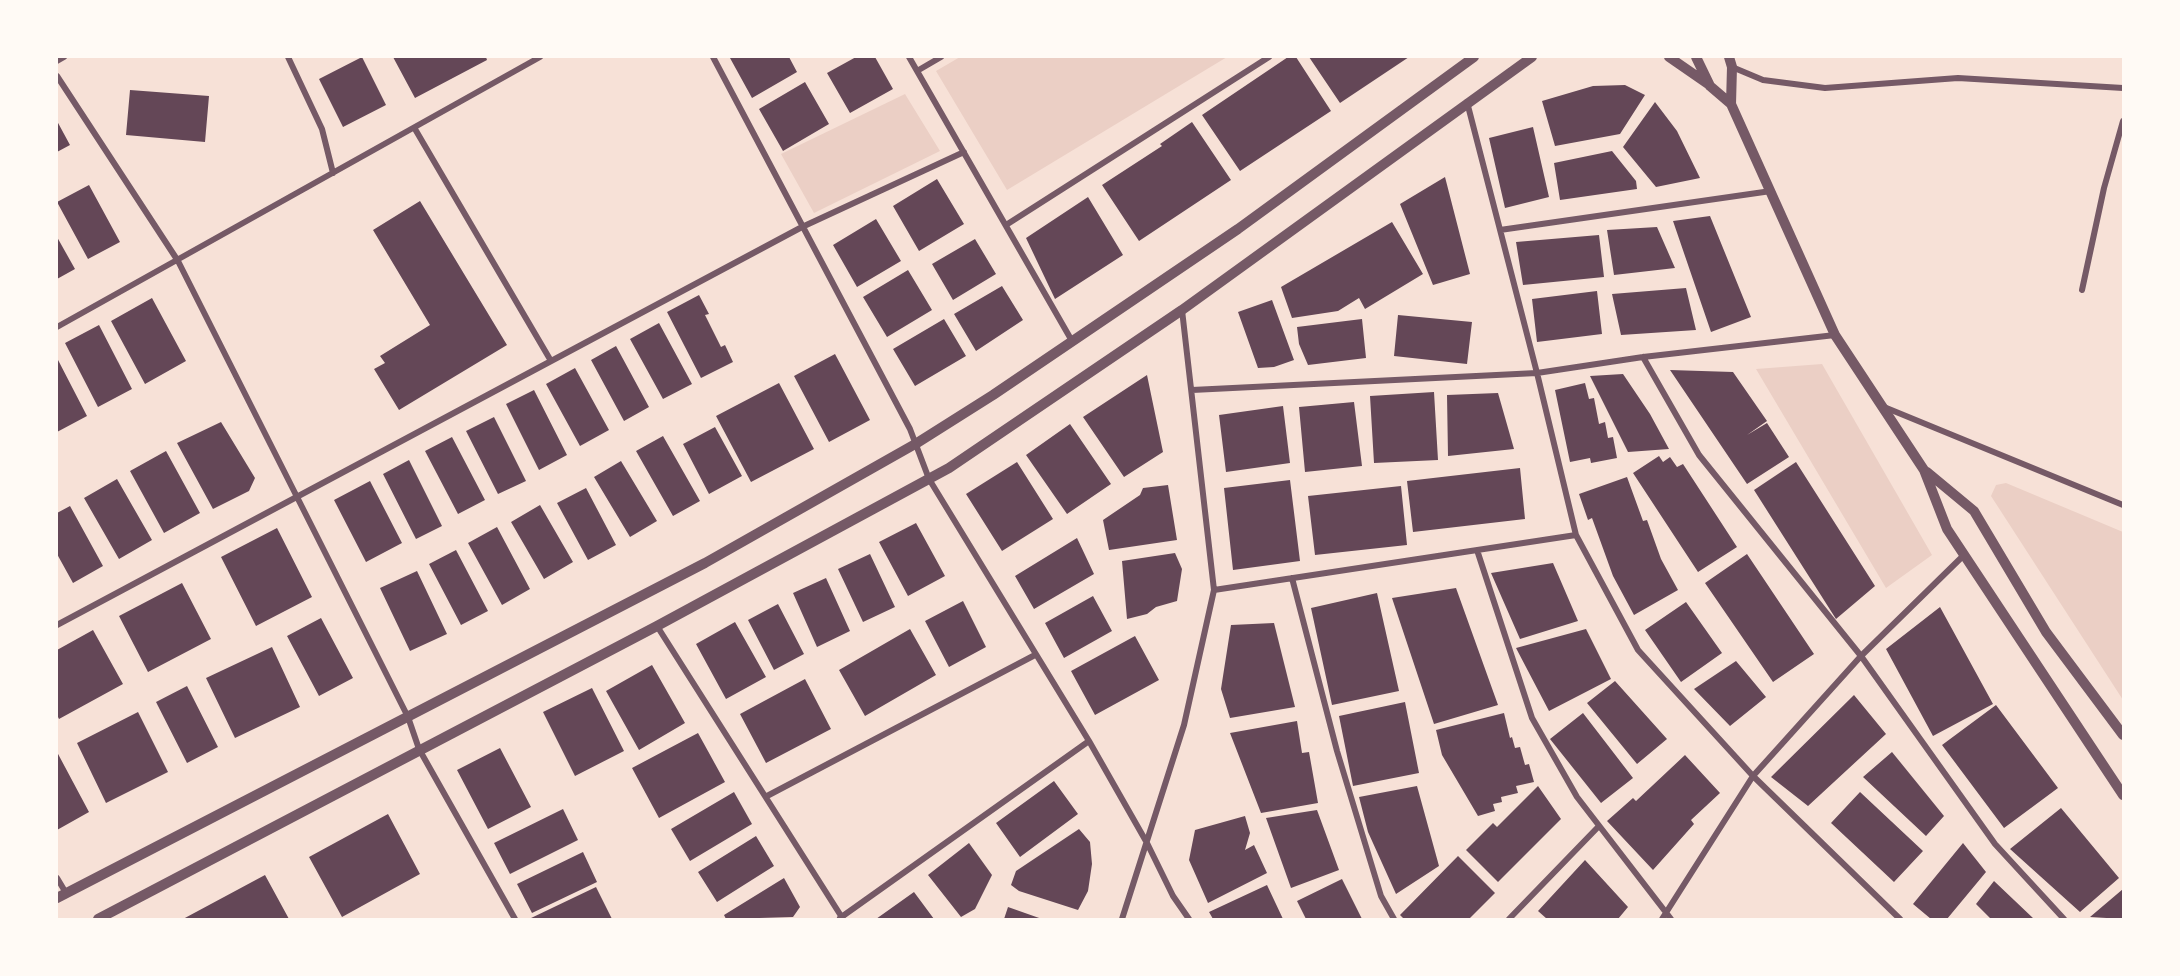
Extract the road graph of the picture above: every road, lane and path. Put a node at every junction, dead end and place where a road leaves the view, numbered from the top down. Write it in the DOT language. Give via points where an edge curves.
graph roads {
  1 [pos="64,57"];
  2 [pos="288,57"];
  3 [pos="540,57"];
  4 [pos="713,57"];
  5 [pos="909,57"];
  6 [pos="941,57"];
  7 [pos="1269,57"];
  8 [pos="1474,57"];
  9 [pos="1532,57"];
  10 [pos="1668,57"];
  11 [pos="1696,57"];
  12 [pos="57,61"];
  13 [pos="1731,62"];
  14 [pos="917,71"];
  15 [pos="57,76"];
  16 [pos="1710,86"];
  17 [pos="2123,88"];
  18 [pos="1467,102"];
  19 [pos="1731,104"];
  20 [pos="2123,121"];
  21 [pos="415,129"];
  22 [pos="964,152"];
  23 [pos="333,173"];
  24 [pos="1771,191"];
  25 [pos="1006,225"];
  26 [pos="802,228"];
  27 [pos="1500,230"];
  28 [pos="178,261"];
  29 [pos="2082,290"];
  30 [pos="1182,310"];
  31 [pos="57,327"];
  32 [pos="1835,335"];
  33 [pos="1072,341"];
  34 [pos="1643,357"];
  35 [pos="551,361"];
  36 [pos="1537,374"];
  37 [pos="1192,390"];
  38 [pos="1883,407"];
  39 [pos="917,443"];
  40 [pos="1924,470"];
  41 [pos="929,479"];
  42 [pos="297,497"];
  43 [pos="2123,505"];
  44 [pos="1575,535"];
  45 [pos="1477,550"];
  46 [pos="1964,555"];
  47 [pos="1292,578"];
  48 [pos="1214,590"];
  49 [pos="57,625"];
  50 [pos="657,626"];
  51 [pos="1035,655"];
  52 [pos="1861,656"];
  53 [pos="408,717"];
  54 [pos="2123,735"];
  55 [pos="1089,741"];
  56 [pos="419,749"];
  57 [pos="1753,776"];
  58 [pos="2123,795"];
  59 [pos="767,796"];
  60 [pos="1599,826"];
  61 [pos="1147,843"];
  62 [pos="57,878"];
  63 [pos="62,896"];
  64 [pos="1664,916"];
  65 [pos="841,918"];
  66 [pos="98,919"];
  67 [pos="514,919"];
  68 [pos="1122,919"];
  69 [pos="1189,919"];
  70 [pos="1394,919"];
  71 [pos="1509,919"];
  72 [pos="1671,919"];
  73 [pos="1900,919"];
  74 [pos="2064,919"];
  1 -- 12 [label="street"];
  2 -- 23 [label="street" via="321,129"];
  3 -- 21 [label="street"];
  4 -- 26 [label="street"];
  5 -- 14 [label="street"];
  6 -- 14 [label="street"];
  7 -- 25 [label="street"];
  8 -- 33 [label="street" via="1238,229"];
  9 -- 18 [label="street"];
  10 -- 16 [label="street"];
  11 -- 16 [label="street"];
  13 -- 17 [label="street" via="1763,80 1825,88 1958,78"];
  13 -- 19 [label="street"];
  14 -- 22 [label="street"];
  15 -- 28 [label="street"];
  16 -- 19 [label="street"];
  18 -- 27 [label="street"];
  18 -- 30 [label="street"];
  19 -- 24 [label="street"];
  20 -- 29 [label="street"];
  21 -- 23 [label="street"];
  21 -- 35 [label="street"];
  22 -- 25 [label="street"];
  22 -- 26 [label="street"];
  23 -- 28 [label="street"];
  24 -- 27 [label="street"];
  24 -- 32 [label="street"];
  25 -- 33 [label="street"];
  26 -- 35 [label="street"];
  26 -- 39 [label="street"];
  27 -- 36 [label="street"];
  28 -- 31 [label="street"];
  28 -- 42 [label="street"];
  30 -- 37 [label="street"];
  30 -- 41 [label="street"];
  32 -- 34 [label="street"];
  32 -- 38 [label="street"];
  33 -- 39 [label="street"];
  34 -- 36 [label="street"];
  34 -- 52 [label="street" via="1699,455"];
  35 -- 42 [label="street"];
  36 -- 37 [label="street"];
  36 -- 44 [label="street"];
  37 -- 48 [label="street"];
  38 -- 40 [label="street"];
  38 -- 43 [label="street"];
  39 -- 41 [label="street"];
  39 -- 53 [label="street" via="705,563"];
  40 -- 46 [label="street" via="1947,529"];
  40 -- 54 [label="street" via="1974,511 2046,632"];
  41 -- 50 [label="street"];
  41 -- 51 [label="street"];
  42 -- 49 [label="street"];
  42 -- 53 [label="street"];
  44 -- 45 [label="street"];
  44 -- 57 [label="street" via="1638,650"];
  45 -- 47 [label="street"];
  45 -- 60 [label="street" via="1532,718 1577,797"];
  46 -- 52 [label="street"];
  46 -- 58 [label="street"];
  47 -- 48 [label="street"];
  47 -- 70 [label="street" via="1340,762 1381,896"];
  48 -- 61 [label="street" via="1184,724"];
  50 -- 56 [label="street"];
  50 -- 59 [label="street"];
  51 -- 55 [label="street"];
  51 -- 59 [label="street"];
  52 -- 57 [label="street"];
  52 -- 74 [label="street" via="1995,844"];
  53 -- 56 [label="street"];
  53 -- 63 [label="street"];
  55 -- 61 [label="street"];
  55 -- 65 [label="street"];
  56 -- 66 [label="street"];
  56 -- 67 [label="street"];
  57 -- 64 [label="street"];
  57 -- 73 [label="street"];
  59 -- 65 [label="street"];
  60 -- 64 [label="street"];
  60 -- 71 [label="street"];
  61 -- 68 [label="street"];
  61 -- 69 [label="street"];
  62 -- 63 [label="street"];
  64 -- 72 [label="street"];
}
